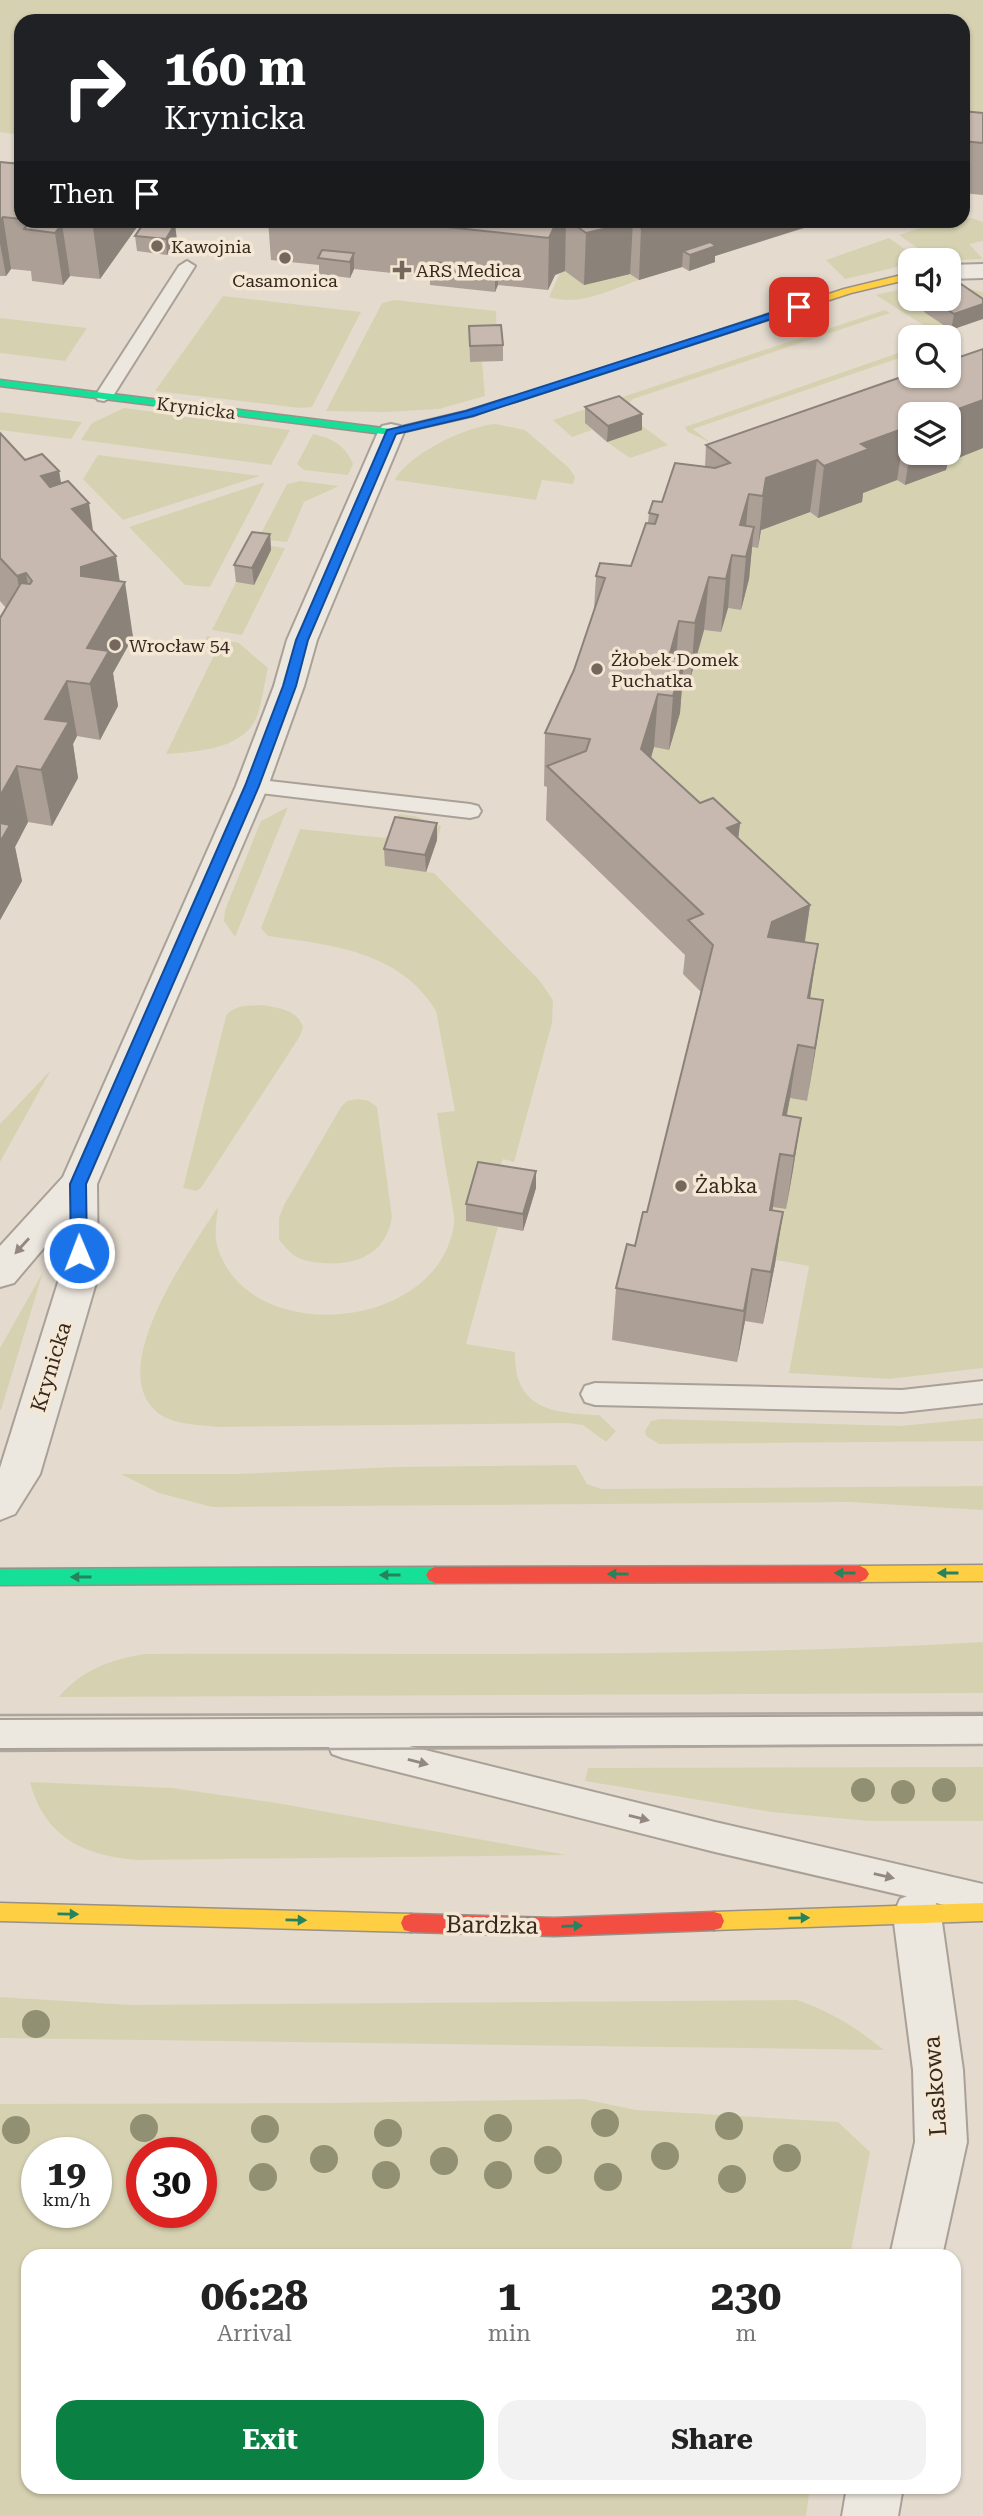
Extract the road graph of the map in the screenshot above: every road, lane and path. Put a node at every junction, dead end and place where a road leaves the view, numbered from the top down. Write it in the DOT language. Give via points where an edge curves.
graph roads {
  1 [pos="187,266"];
  2 [pos="983,271"];
  3 [pos="961,272"];
  4 [pos="898,279"];
  5 [pos="0,383"];
  6 [pos="104,396"];
  7 [pos="391,432"];
  8 [pos="252,786"];
  9 [pos="470,811"];
  10 [pos="78,1184"];
  11 [pos="0,1272"];
  12 [pos="983,1392"];
  13 [pos="595,1394"];
  14 [pos="0,1502"];
  15 [pos="983,1573"];
  16 [pos="0,1577"];
  17 [pos="983,1730"];
  18 [pos="0,1734"];
  19 [pos="304,1734"];
  20 [pos="983,1899"];
  21 [pos="0,1912"];
  22 [pos="983,1912"];
  23 [pos="917,1915"];
  24 [pos="918,2249"];
  25 [pos="874,2494"];
  26 [pos="870,2516"];
  1 -- 6 [label="lane"];
  2 -- 3 [label="street"];
  4 -- 7 [label="main road, Krynicka" via="469,414"];
  5 -- 6 [label="main road, Krynicka"];
  6 -- 7 [label="main road, Krynicka"];
  7 -- 8 [label="street, Krynicka" via="302,640"];
  8 -- 9 [label="lane"];
  8 -- 10 [label="street, Krynicka"];
  10 -- 11 [label="street, Krynicka, one-way"];
  10 -- 14 [label="street, Krynicka" via="79,1276 19,1475"];
  12 -- 13 [label="lane" via="901,1401"];
  15 -- 16 [label="main road, one-way"];
  17 -- 19 [label="lane"];
  18 -- 19 [label="lane"];
  19 -- 20 [label="lane, one-way"];
  21 -- 23 [label="main road, Bardzka, one-way" via="554,1927"];
  22 -- 23 [label="main road, Bardzka"];
  23 -- 24 [label="street, Laskowa" via="938,2070 941,2142"];
  25 -- 26 [label="street"];
}
